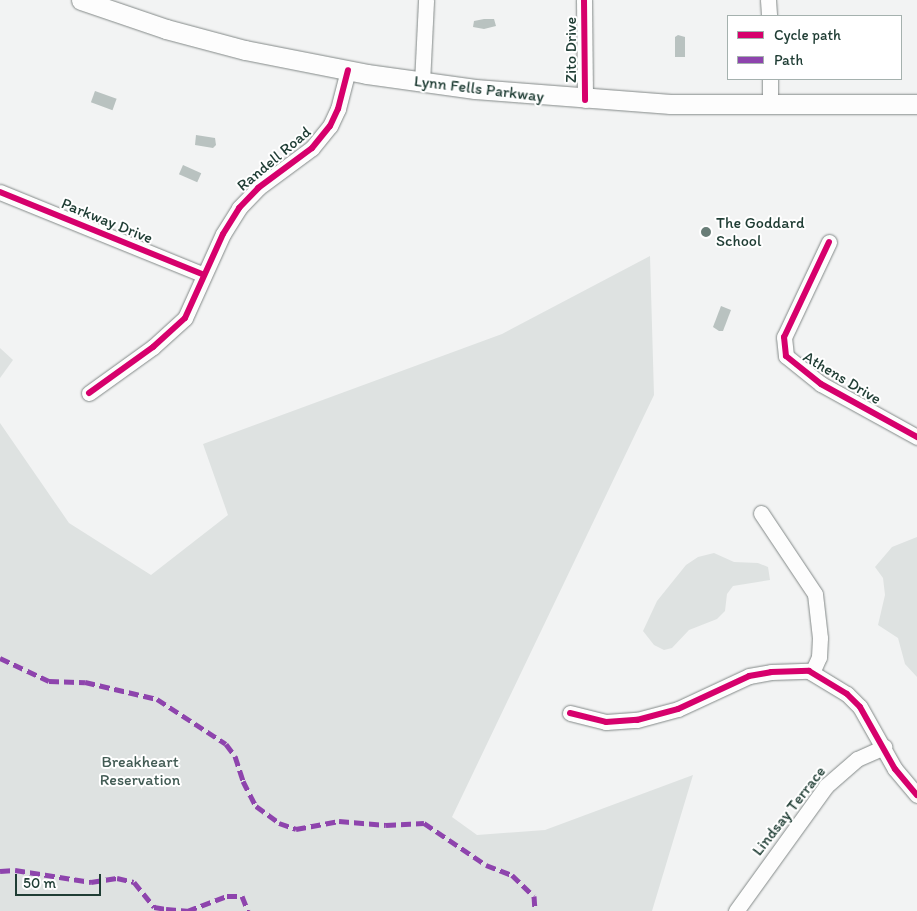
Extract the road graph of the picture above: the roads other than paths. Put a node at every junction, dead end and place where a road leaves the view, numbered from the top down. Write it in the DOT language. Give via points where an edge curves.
graph roads {
  1 [pos="81,0"];
  2 [pos="426,0"];
  3 [pos="584,0"];
  4 [pos="768,0"];
  5 [pos="111,5"];
  6 [pos="769,15"];
  7 [pos="348,70"];
  8 [pos="770,80"];
  9 [pos="422,83"];
  10 [pos="585,100"];
  11 [pos="917,104"];
  12 [pos="770,105"];
  13 [pos="0,192"];
  14 [pos="829,242"];
  15 [pos="204,275"];
  16 [pos="88,393"];
  17 [pos="917,437"];
  18 [pos="761,513"];
  19 [pos="812,672"];
  20 [pos="570,713"];
  21 [pos="884,747"];
  22 [pos="917,795"];
  23 [pos="736,911"];
  1 -- 5 [label="main road, Lynn Fells Parkway"];
  2 -- 9 [label="street"];
  3 -- 10 [label="street, Zito Drive"];
  4 -- 6 [label="street"];
  5 -- 7 [label="main road, Lynn Fells Parkway" via="219,44"];
  7 -- 9 [label="main road, Lynn Fells Parkway"];
  7 -- 15 [label="street, Randell Road" via="338,109 325,132 312,148 258,188 239,208"];
  8 -- 12 [label="street"];
  9 -- 10 [label="main road, Lynn Fells Parkway"];
  10 -- 12 [label="main road, Lynn Fells Parkway"];
  11 -- 12 [label="main road, Lynn Fells Parkway"];
  13 -- 15 [label="street, Parkway Drive"];
  14 -- 17 [label="street, Athens Drive" via="786,334 785,353 791,363 821,384"];
  15 -- 16 [label="street, Randell Road" via="192,304 177,327"];
  18 -- 19 [label="street" via="814,594 820,638 819,657"];
  19 -- 20 [label="street" via="784,671 749,676 678,709 637,720 606,722"];
  19 -- 21 [label="street" via="847,694 860,707"];
  21 -- 22 [label="street" via="895,769"];
  21 -- 23 [label="street, Lindsay Terrace" via="857,759 826,786"];
}
